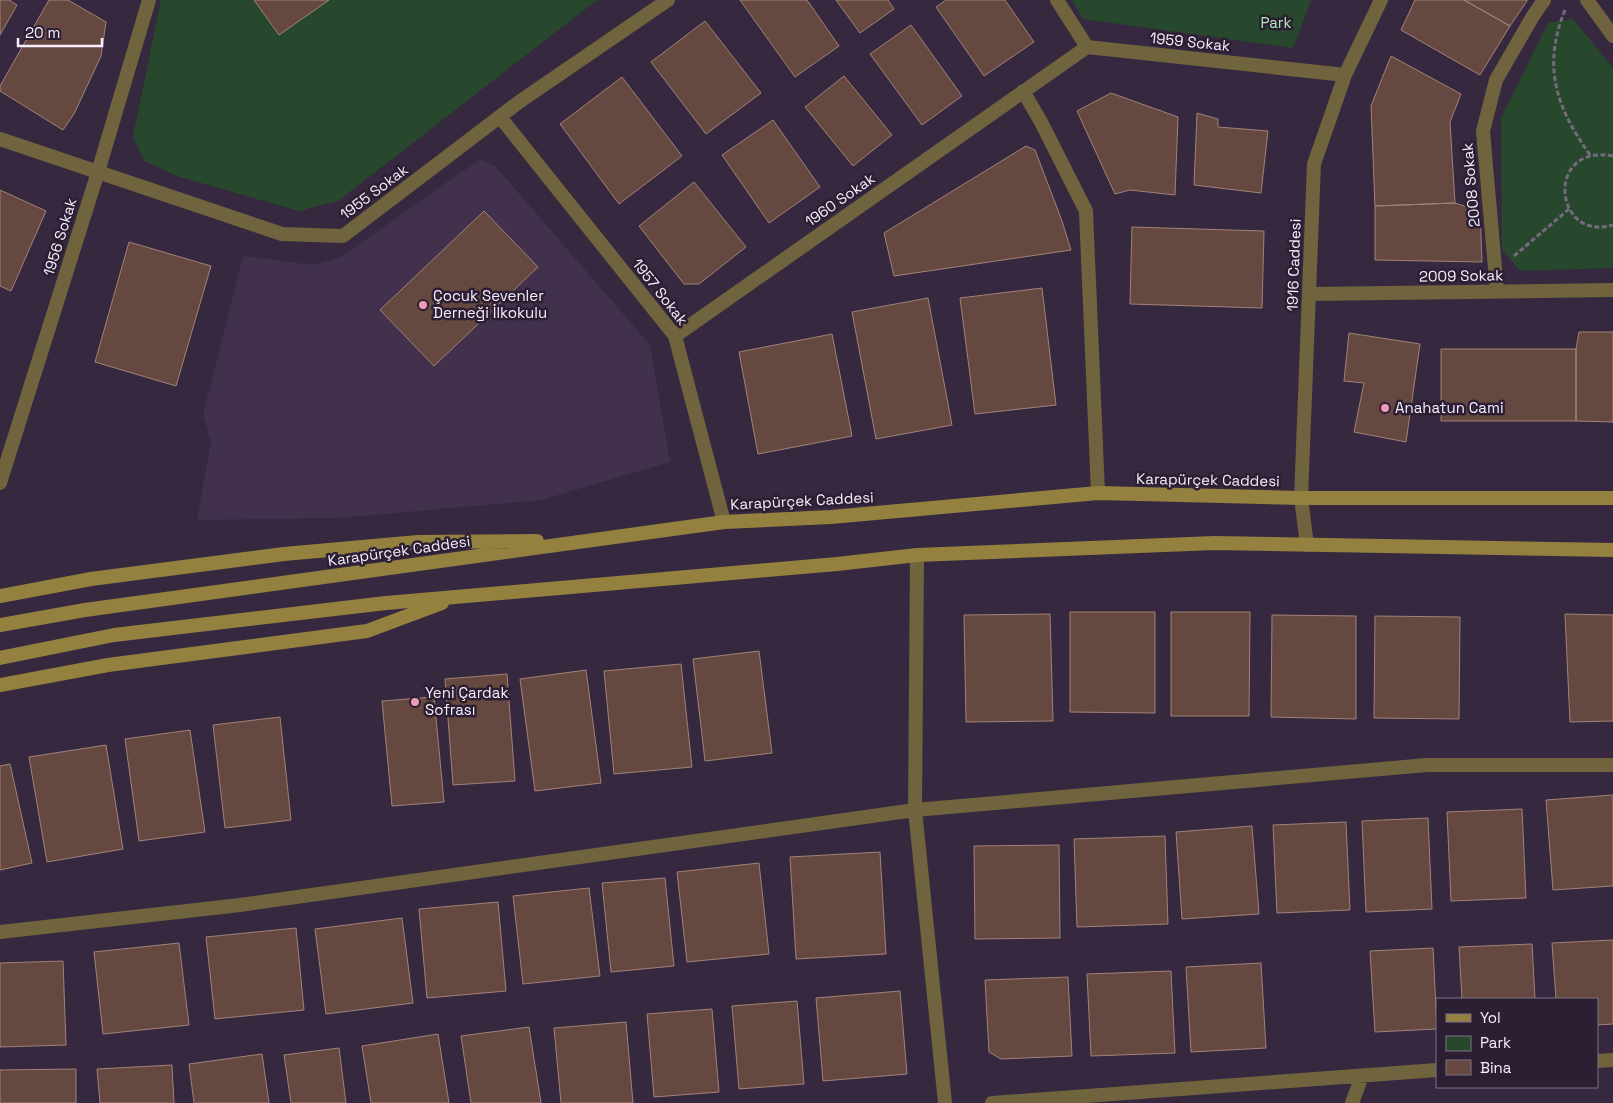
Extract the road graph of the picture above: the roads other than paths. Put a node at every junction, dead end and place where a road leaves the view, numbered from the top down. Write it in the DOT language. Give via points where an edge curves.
graph roads {
  1 [pos="148,0"];
  2 [pos="668,0"];
  3 [pos="1056,0"];
  4 [pos="1381,0"];
  5 [pos="1544,0"];
  6 [pos="1587,0"];
  7 [pos="647,6"];
  8 [pos="1613,36"];
  9 [pos="1087,47"];
  10 [pos="1345,75"];
  11 [pos="1023,91"];
  12 [pos="500,117"];
  13 [pos="0,138"];
  14 [pos="98,172"];
  15 [pos="1613,290"];
  16 [pos="1497,291"];
  17 [pos="1309,294"];
  18 [pos="675,336"];
  19 [pos="0,483"];
  20 [pos="1098,493"];
  21 [pos="1302,498"];
  22 [pos="1613,498"];
  23 [pos="724,522"];
  24 [pos="590,541"];
  25 [pos="1307,545"];
  26 [pos="1613,550"];
  27 [pos="918,555"];
  28 [pos="0,596"];
  29 [pos="459,596"];
  30 [pos="0,625"];
  31 [pos="0,658"];
  32 [pos="0,685"];
  33 [pos="1613,765"];
  34 [pos="915,810"];
  35 [pos="0,932"];
  36 [pos="1613,1060"];
  37 [pos="1598,1061"];
  38 [pos="1436,1070"];
  39 [pos="1362,1076"];
  40 [pos="945,1103"];
  41 [pos="992,1103"];
  42 [pos="1352,1103"];
  1 -- 14 [label="street, 1956 Sokak"];
  2 -- 7 [label="street, 1955 Sokak"];
  3 -- 9 [label="street"];
  4 -- 10 [label="street, 1916 Caddesi"];
  5 -- 16 [label="street, 2008 Sokak" via="1496,80 1483,131"];
  6 -- 8 [label="street"];
  7 -- 12 [label="street, 1955 Sokak"];
  9 -- 10 [label="street, 1959 Sokak"];
  9 -- 11 [label="street, 1960 Sokak"];
  10 -- 17 [label="street, 1916 Caddesi" via="1314,164"];
  11 -- 18 [label="street, 1960 Sokak"];
  11 -- 20 [label="street" via="1086,211"];
  12 -- 14 [label="street, 1955 Sokak" via="343,236 282,234"];
  12 -- 18 [label="street, 1957 Sokak"];
  13 -- 14 [label="street, 1955 Sokak"];
  14 -- 19 [label="street, 1956 Sokak"];
  15 -- 16 [label="street, 2009 Sokak"];
  16 -- 17 [label="street, 2009 Sokak"];
  17 -- 21 [label="street, 1916 Caddesi"];
  18 -- 23 [label="street, 1957 Sokak"];
  20 -- 21 [label="main road, Karapürçek Caddesi"];
  20 -- 23 [label="main road, Karapürçek Caddesi" via="831,517"];
  21 -- 22 [label="main road, Karapürçek Caddesi"];
  21 -- 25 [label="street, 1916 Caddesi"];
  23 -- 24 [label="main road, Karapürçek Caddesi"];
  24 -- 28 [label="main road" via="418,542 284,554 91,579"];
  24 -- 30 [label="main road, Karapürçek Caddesi" via="85,610"];
  25 -- 26 [label="main road"];
  25 -- 27 [label="main road" via="1214,543"];
  27 -- 29 [label="main road"];
  27 -- 34 [label="street"];
  29 -- 31 [label="main road" via="114,635"];
  29 -- 32 [label="main road" via="367,631 108,665"];
  33 -- 34 [label="street" via="1428,765"];
  34 -- 35 [label="street" via="240,904"];
  34 -- 40 [label="street"];
  36 -- 37 [label="street"];
  38 -- 39 [label="street"];
  39 -- 41 [label="street"];
  39 -- 42 [label="street"];
}
